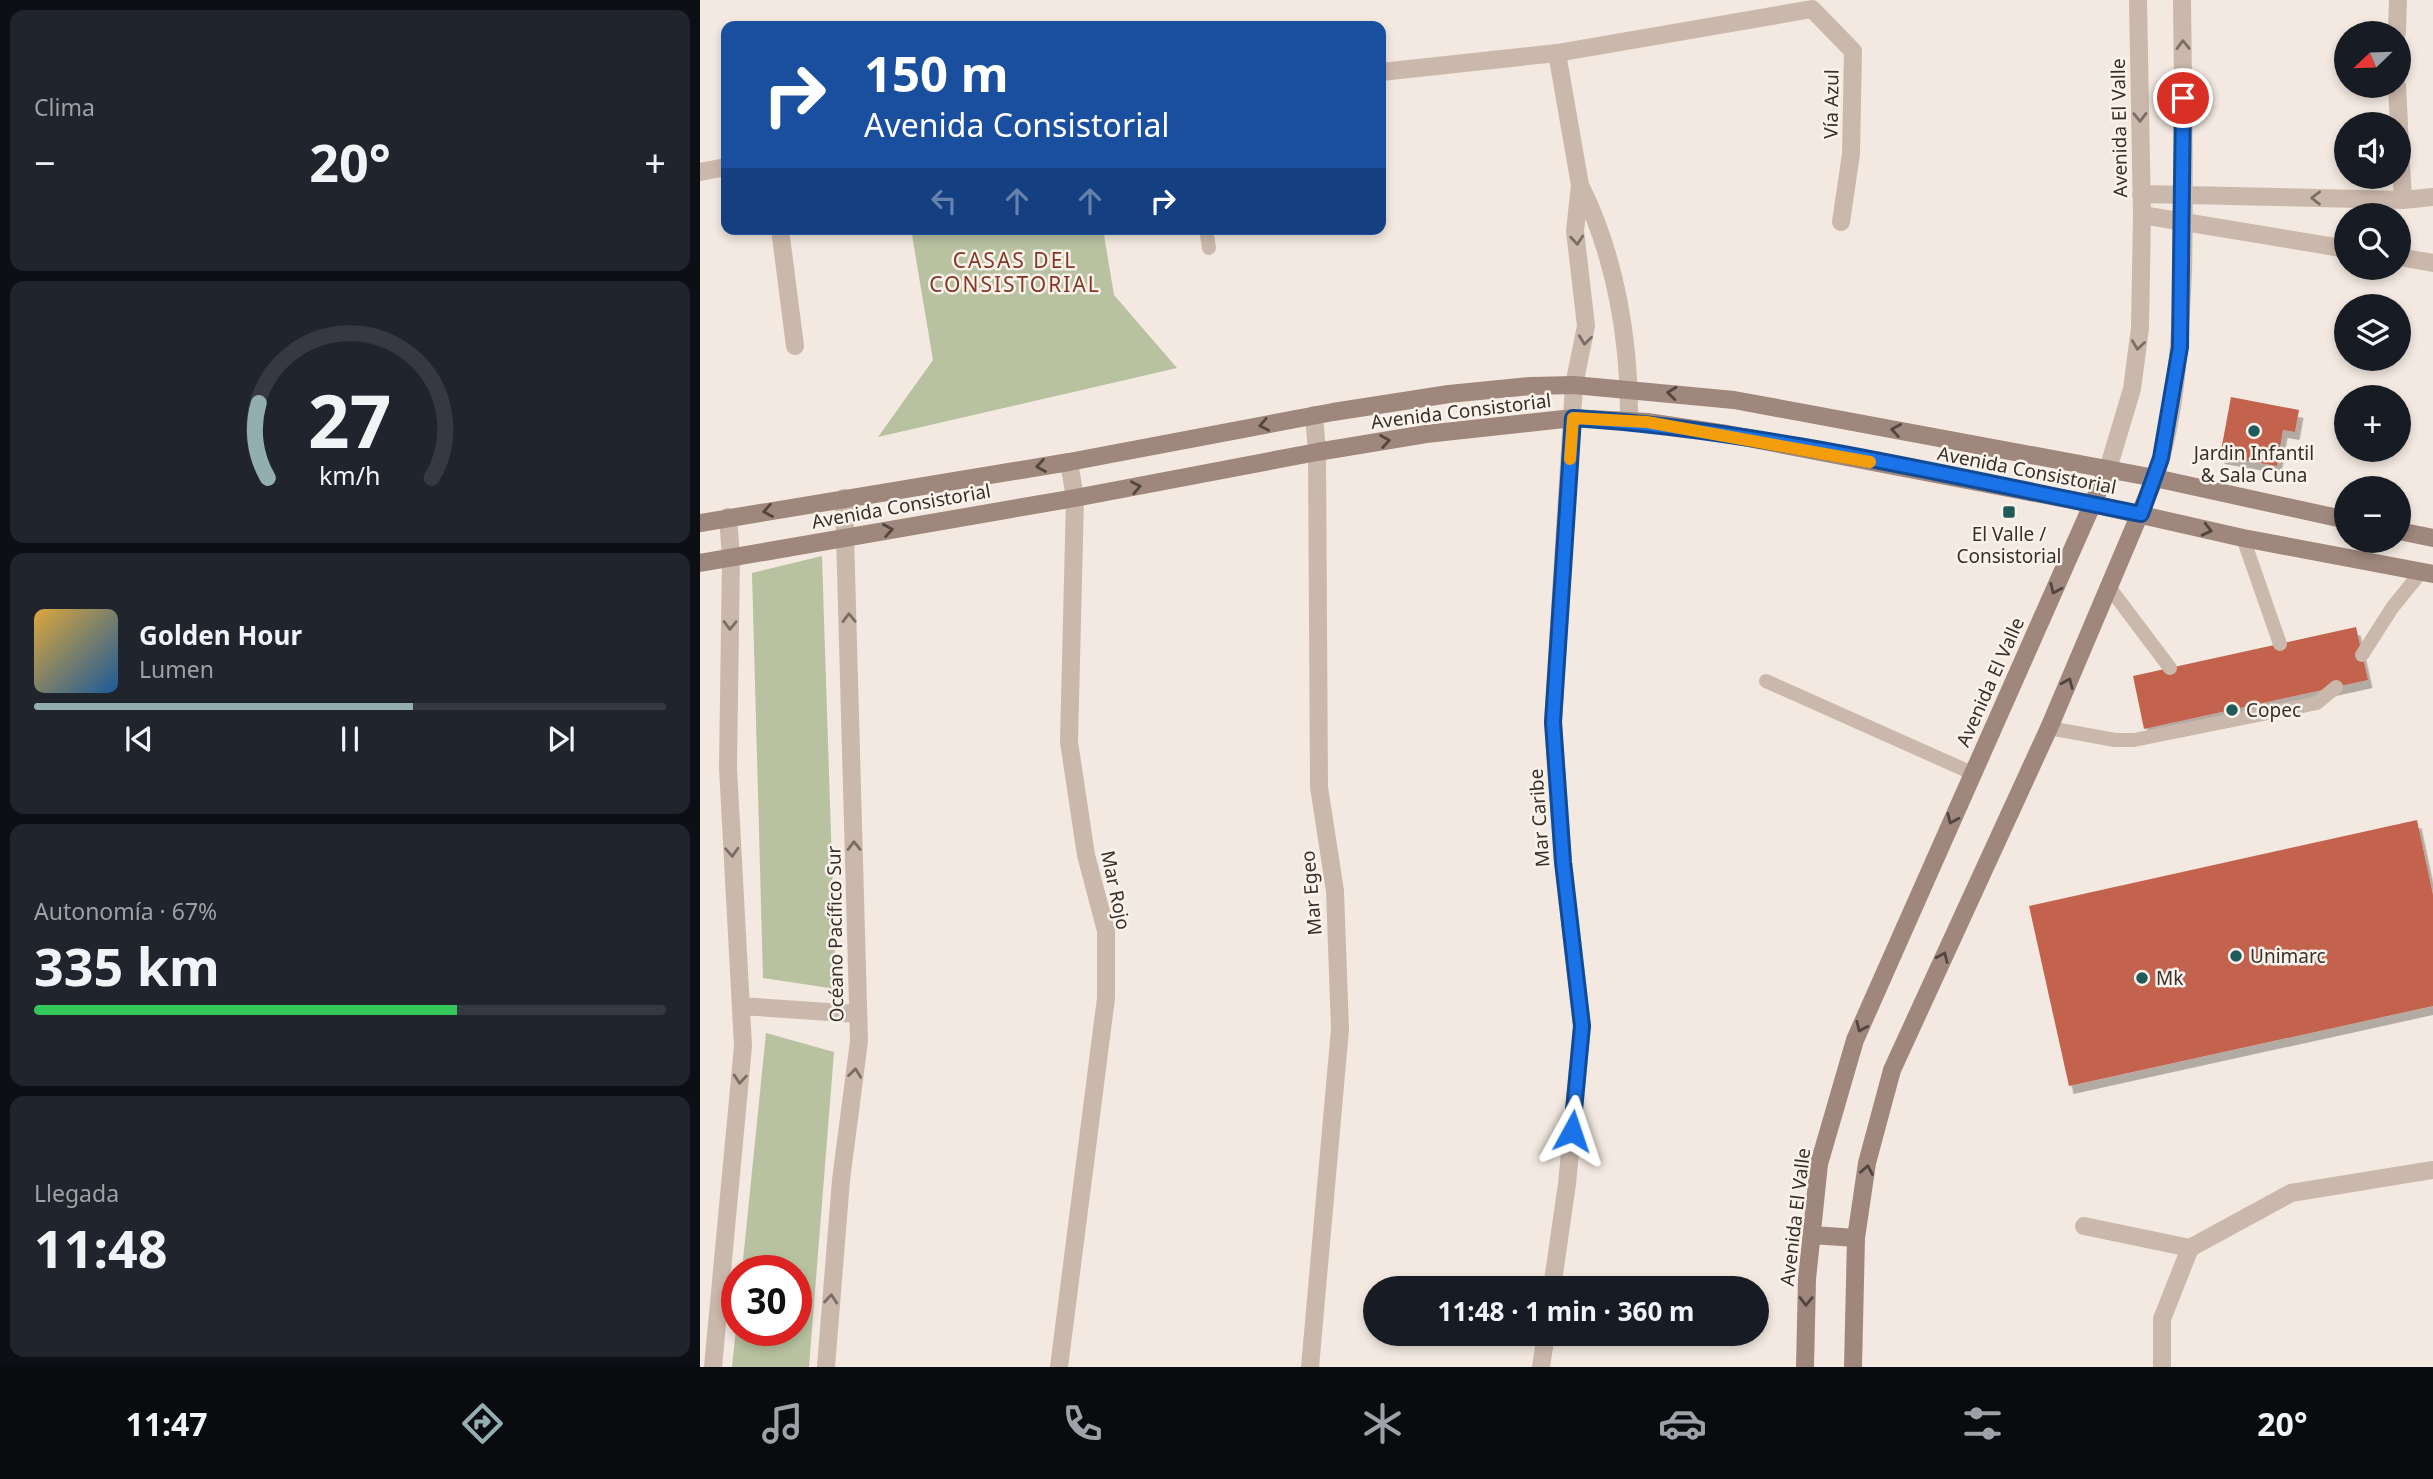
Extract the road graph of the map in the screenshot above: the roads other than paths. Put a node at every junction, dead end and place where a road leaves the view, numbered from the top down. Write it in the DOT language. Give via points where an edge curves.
graph roads {
  1 [pos="2138,0"];
  2 [pos="2182,0"];
  3 [pos="2398,0"];
  4 [pos="2397,21"];
  5 [pos="1557,52"];
  6 [pos="1386,71"];
  7 [pos="721,168"];
  8 [pos="700,172"];
  9 [pos="1580,185"];
  10 [pos="2402,189"];
  11 [pos="2141,194"];
  12 [pos="2184,196"];
  13 [pos="2433,197"];
  14 [pos="2403,200"];
  15 [pos="2142,215"];
  16 [pos="2184,220"];
  17 [pos="1841,222"];
  18 [pos="781,235"];
  19 [pos="1207,235"];
  20 [pos="2334,247"];
  21 [pos="1209,248"];
  22 [pos="2411,259"];
  23 [pos="2433,263"];
  24 [pos="795,346"];
  25 [pos="1574,385"];
  26 [pos="1629,388"];
  27 [pos="1314,415"];
  28 [pos="1573,418"];
  29 [pos="1629,422"];
  30 [pos="1317,452"];
  31 [pos="1069,462"];
  32 [pos="2108,469"];
  33 [pos="2155,478"];
  34 [pos="845,498"];
  35 [pos="1075,498"];
  36 [pos="2093,504"];
  37 [pos="2141,514"];
  38 [pos="728,517"];
  39 [pos="2334,517"];
  40 [pos="700,523"];
  41 [pos="2411,533"];
  42 [pos="847,537"];
  43 [pos="2243,538"];
  44 [pos="2433,538"];
  45 [pos="731,556"];
  46 [pos="700,562"];
  47 [pos="2427,573"];
  48 [pos="2109,587"];
  49 [pos="2280,644"];
  50 [pos="2362,655"];
  51 [pos="2170,668"];
  52 [pos="1766,681"];
  53 [pos="2336,687"];
  54 [pos="2049,728"];
  55 [pos="1972,773"];
  56 [pos="741,1006"];
  57 [pos="858,1014"];
  58 [pos="2433,1170"];
  59 [pos="2084,1227"];
  60 [pos="1812,1235"];
  61 [pos="1856,1238"];
  62 [pos="2190,1248"];
  63 [pos="1554,1276"];
  64 [pos="1544,1346"];
  65 [pos="713,1367"];
  66 [pos="826,1367"];
  67 [pos="1059,1367"];
  68 [pos="1310,1367"];
  69 [pos="1541,1367"];
  70 [pos="1805,1367"];
  71 [pos="1853,1367"];
  72 [pos="2162,1367"];
  1 -- 11 [label="street, Avenida El Valle, one-way"];
  12 -- 2 [label="street, one-way"];
  3 -- 4 [label="street"];
  5 -- 6 [label="street, Vía Azul"];
  5 -- 9 [label="street"];
  5 -- 17 [label="street, Vía Azul" via="1812,9 1853,51 1851,154"];
  7 -- 8 [label="street"];
  9 -- 25 [label="street, one-way" via="1575,231 1587,326"];
  9 -- 26 [label="street" via="1601,226 1629,359"];
  10 -- 14 [label="street"];
  11 -- 12 [label="street"];
  11 -- 15 [label="street, Avenida El Valle"];
  14 -- 12 [label="street, one-way"];
  12 -- 16 [label="street"];
  13 -- 14 [label="street"];
  15 -- 16 [label="street"];
  15 -- 32 [label="street, Avenida El Valle, one-way" via="2140,328 2132,389"];
  16 -- 20 [label="street"];
  16 -- 33 [label="street" via="2180,347"];
  18 -- 24 [label="street"];
  19 -- 21 [label="lane"];
  22 -- 23 [label="street"];
  25 -- 26 [label="main road, Avenida Consistorial"];
  25 -- 27 [label="main road, Avenida Consistorial" via="1449,394"];
  25 -- 28 [label="street, Mar Caribe"];
  26 -- 29 [label="street"];
  32 -- 26 [label="main road, Avenida Consistorial, one-way" via="1734,400"];
  27 -- 30 [label="street, Mar Egeo"];
  27 -- 31 [label="main road, Avenida Consistorial, one-way"];
  28 -- 29 [label="main road, Avenida Consistorial"];
  30 -- 28 [label="main road, Avenida Consistorial, one-way"];
  28 -- 63 [label="street, Mar Caribe" via="1553,722 1582,1026"];
  29 -- 36 [label="main road, Avenida Consistorial" via="1727,434"];
  35 -- 30 [label="main road, Avenida Consistorial, one-way"];
  30 -- 68 [label="street, Mar Egeo" via="1319,787 1335,891 1340,1029"];
  31 -- 34 [label="main road, Avenida Consistorial, one-way"];
  31 -- 35 [label="street, Mar Rojo"];
  32 -- 33 [label="main road, Avenida Consistorial"];
  32 -- 36 [label="main road, Avenida El Valle"];
  33 -- 37 [label="main road"];
  33 -- 39 [label="main road, Avenida Consistorial"];
  34 -- 38 [label="main road, Avenida Consistorial, one-way"];
  34 -- 42 [label="street, Océano Pacífico Sur"];
  42 -- 35 [label="main road, Avenida Consistorial, one-way"];
  35 -- 67 [label="street, Mar Rojo" via="1069,742 1086,855 1106,931 1106,998"];
  36 -- 37 [label="main road, Avenida Consistorial"];
  36 -- 55 [label="main road, Avenida El Valle, one-way"];
  37 -- 43 [label="main road, Avenida Consistorial, one-way"];
  37 -- 48 [label="main road"];
  38 -- 40 [label="main road, Avenida Consistorial"];
  38 -- 45 [label="street"];
  41 -- 44 [label="main road"];
  42 -- 45 [label="main road, Avenida Consistorial"];
  57 -- 42 [label="street, Océano Pacífico Sur, one-way"];
  43 -- 47 [label="main road, Avenida Consistorial"];
  43 -- 49 [label="lane"];
  45 -- 46 [label="main road, Avenida Consistorial"];
  45 -- 56 [label="street, one-way" via="727,768"];
  47 -- 50 [label="lane" via="2392,608"];
  48 -- 51 [label="lane"];
  54 -- 48 [label="main road, one-way"];
  52 -- 55 [label="lane"];
  53 -- 54 [label="lane" via="2317,703 2300,701 2134,740"];
  61 -- 54 [label="main road, one-way" via="1867,1163 1892,1070"];
  55 -- 60 [label="main road, Avenida El Valle, one-way" via="1855,1040 1819,1164"];
  56 -- 57 [label="street"];
  56 -- 65 [label="street, one-way" via="743,1046"];
  66 -- 57 [label="street, Océano Pacífico Sur, one-way"];
  58 -- 62 [label="street" via="2291,1193"];
  59 -- 62 [label="street"];
  60 -- 61 [label="main road"];
  60 -- 70 [label="main road, Avenida El Valle, one-way"];
  61 -- 71 [label="main road"];
  62 -- 72 [label="street" via="2162,1319"];
  64 -- 69 [label="street"];
}
